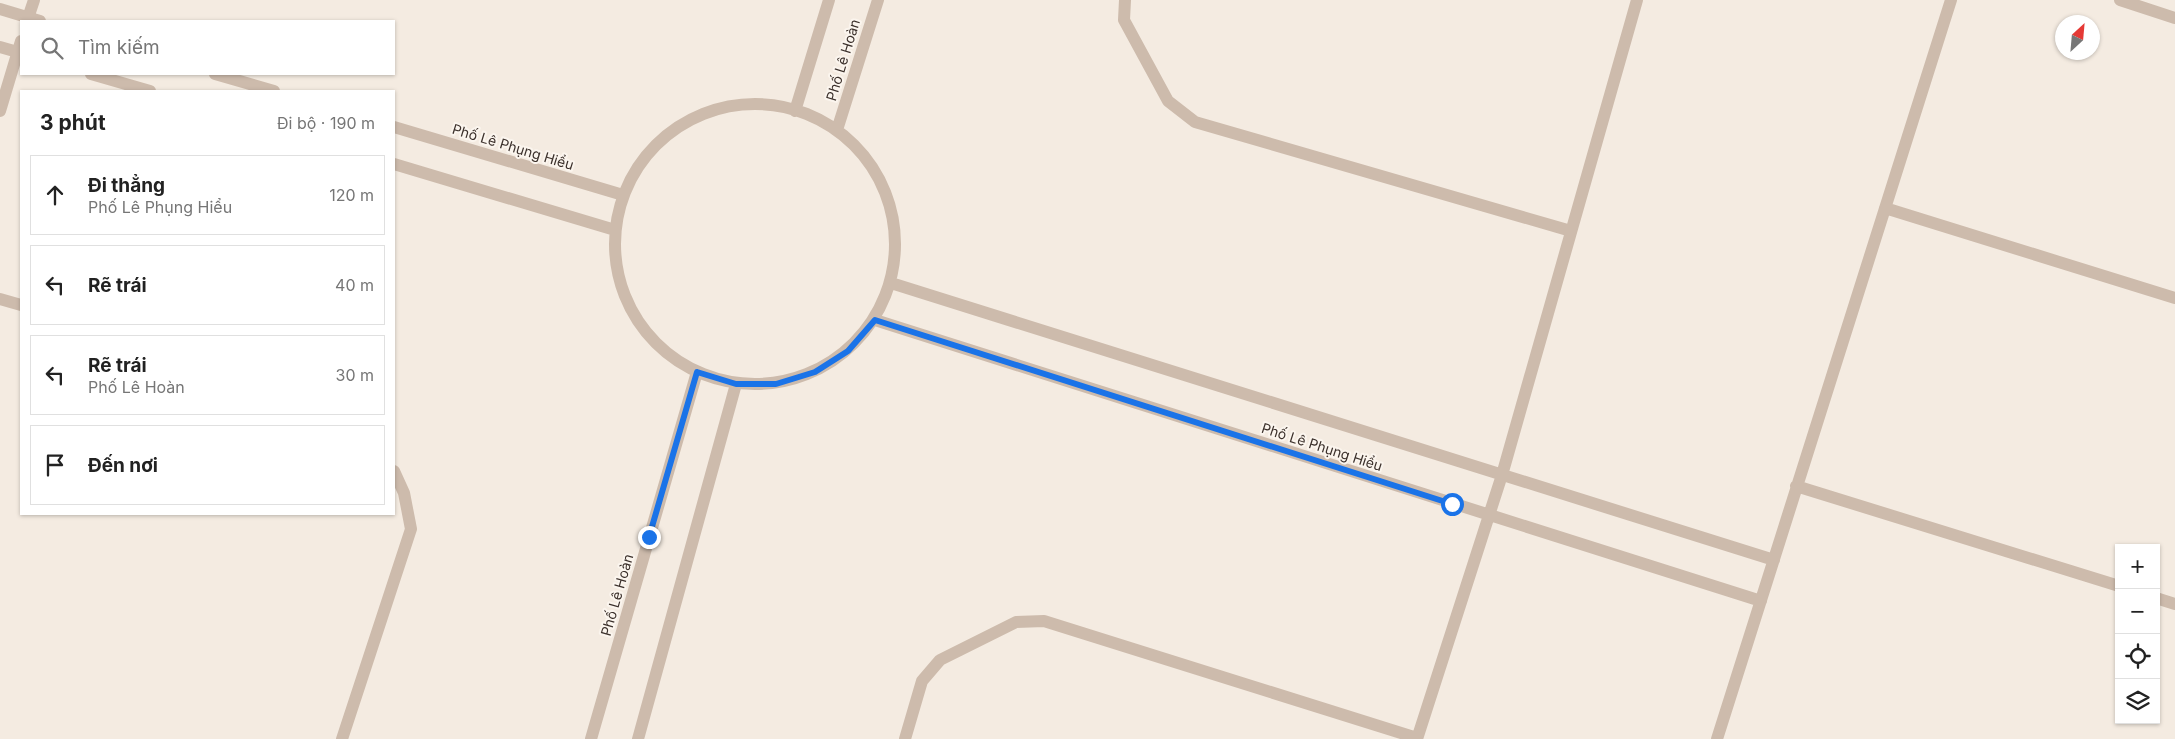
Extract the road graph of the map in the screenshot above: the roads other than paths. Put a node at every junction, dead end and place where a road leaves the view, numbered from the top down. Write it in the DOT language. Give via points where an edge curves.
graph roads {
  1 [pos="34,0"];
  2 [pos="830,0"];
  3 [pos="878,0"];
  4 [pos="1124,0"];
  5 [pos="1637,0"];
  6 [pos="1951,0"];
  7 [pos="2120,0"];
  8 [pos="0,10"];
  9 [pos="2175,18"];
  10 [pos="32,20"];
  11 [pos="0,47"];
  12 [pos="20,49"];
  13 [pos="94,75"];
  14 [pos="219,75"];
  15 [pos="147,90"];
  16 [pos="271,90"];
  17 [pos="0,111"];
  18 [pos="795,111"];
  19 [pos="395,127"];
  20 [pos="837,130"];
  21 [pos="395,164"];
  22 [pos="623,196"];
  23 [pos="1885,208"];
  24 [pos="615,230"];
  25 [pos="1571,231"];
  26 [pos="891,283"];
  27 [pos="2175,298"];
  28 [pos="0,299"];
  29 [pos="20,306"];
  30 [pos="875,320"];
  31 [pos="697,372"];
  32 [pos="736,384"];
  33 [pos="395,474"];
  34 [pos="1502,475"];
  35 [pos="1796,486"];
  36 [pos="1489,516"];
  37 [pos="1774,560"];
  38 [pos="2115,585"];
  39 [pos="2160,599"];
  40 [pos="1761,601"];
  41 [pos="2175,604"];
  42 [pos="1417,738"];
  43 [pos="342,739"];
  44 [pos="591,739"];
  45 [pos="638,739"];
  46 [pos="905,739"];
  47 [pos="1718,739"];
  1 -- 10 [label="street"];
  2 -- 18 [label="street"];
  3 -- 20 [label="street, Phố Lê Hoàn"];
  4 -- 25 [label="street" via="1124,20 1168,102 1195,122"];
  5 -- 25 [label="street"];
  6 -- 23 [label="street"];
  7 -- 9 [label="street"];
  8 -- 10 [label="street"];
  11 -- 12 [label="street"];
  12 -- 17 [label="street"];
  13 -- 15 [label="street"];
  14 -- 16 [label="street"];
  18 -- 20 [label="street"];
  18 -- 22 [label="street" via="770,105 732,106 697,116 666,136 640,163"];
  19 -- 22 [label="street, Phố Lê Phụng Hiểu"];
  20 -- 26 [label="street" via="862,153 882,182 894,215 896,249"];
  21 -- 24 [label="street"];
  22 -- 24 [label="street"];
  23 -- 27 [label="street"];
  23 -- 35 [label="street"];
  24 -- 31 [label="street" via="616,265 625,298 638,321 667,354"];
  25 -- 34 [label="street"];
  26 -- 30 [label="street"];
  26 -- 34 [label="street, Phố Lê Phụng Hiểu"];
  28 -- 29 [label="street"];
  30 -- 32 [label="street" via="848,351 815,372 776,384"];
  30 -- 36 [label="street, Phố Lê Phụng Hiểu"];
  31 -- 32 [label="street"];
  31 -- 44 [label="street, Phố Lê Hoàn"];
  32 -- 45 [label="street"];
  33 -- 43 [label="street" via="404,493 411,529"];
  34 -- 36 [label="street"];
  34 -- 37 [label="street, Phố Lê Phụng Hiểu"];
  35 -- 37 [label="street"];
  35 -- 38 [label="street"];
  36 -- 40 [label="street, Phố Lê Phụng Hiểu"];
  36 -- 42 [label="street"];
  37 -- 40 [label="street"];
  39 -- 41 [label="street"];
  40 -- 47 [label="street"];
  42 -- 46 [label="street" via="1044,621 1016,622 940,660 922,682"];
}
